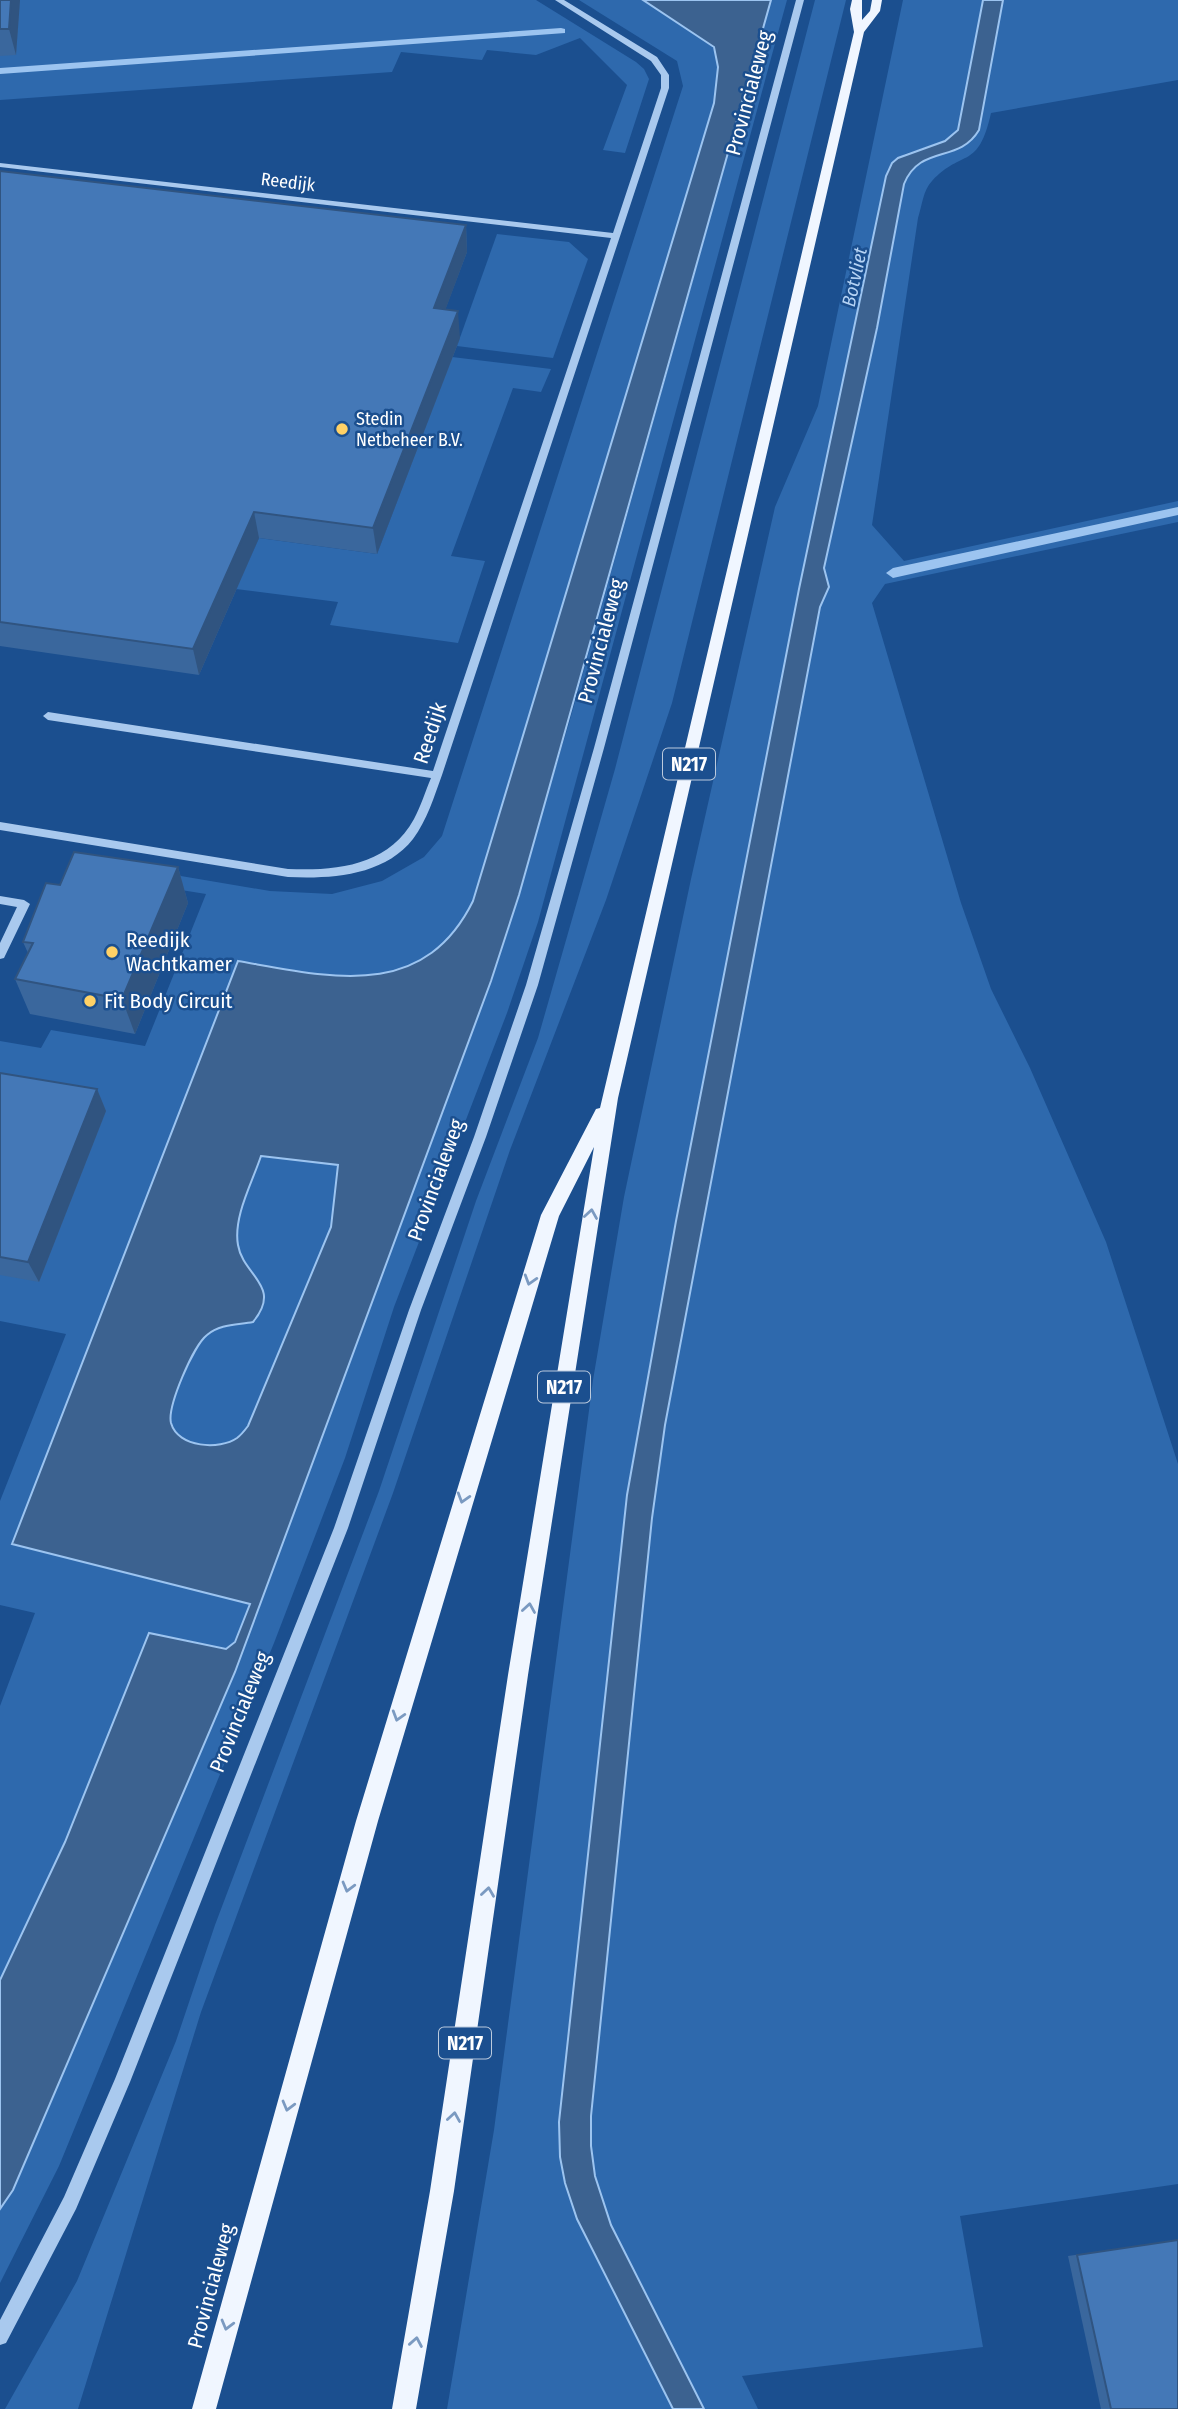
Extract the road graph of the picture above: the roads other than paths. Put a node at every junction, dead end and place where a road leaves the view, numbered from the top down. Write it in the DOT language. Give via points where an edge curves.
graph roads {
  1 [pos="559,0"];
  2 [pos="800,0"];
  3 [pos="857,0"];
  4 [pos="877,0"];
  5 [pos="859,32"];
  6 [pos="0,165"];
  7 [pos="615,236"];
  8 [pos="48,716"];
  9 [pos="437,775"];
  10 [pos="0,826"];
  11 [pos="0,900"];
  12 [pos="0,955"];
  13 [pos="610,1098"];
  14 [pos="0,2337"];
  15 [pos="204,2409"];
  16 [pos="404,2409"];
  1 -- 7 [label="street, Reedijk" via="646,52 666,75 661,103"];
  2 -- 14 [label="street, Provincialeweg" via="592,774 532,985 485,1124 341,1528 122,2082 70,2203"];
  3 -- 5 [label="main road, Provincialeweg / N217"];
  4 -- 5 [label="main road, Provincialeweg / N217" via="875,11"];
  5 -- 13 [label="main road, Provincialeweg / N217"];
  6 -- 7 [label="street, Reedijk"];
  7 -- 9 [label="street, Reedijk"];
  8 -- 9 [label="street"];
  9 -- 10 [label="street, Reedijk" via="419,821 400,845 375,862 328,875 288,873"];
  11 -- 12 [label="street" via="24,904"];
  13 -- 15 [label="main road, Provincialeweg / N217, one-way" via="550,1215 367,1821"];
  16 -- 13 [label="main road, Provincialeweg / N217, one-way" via="447,2165 518,1675"];
}
